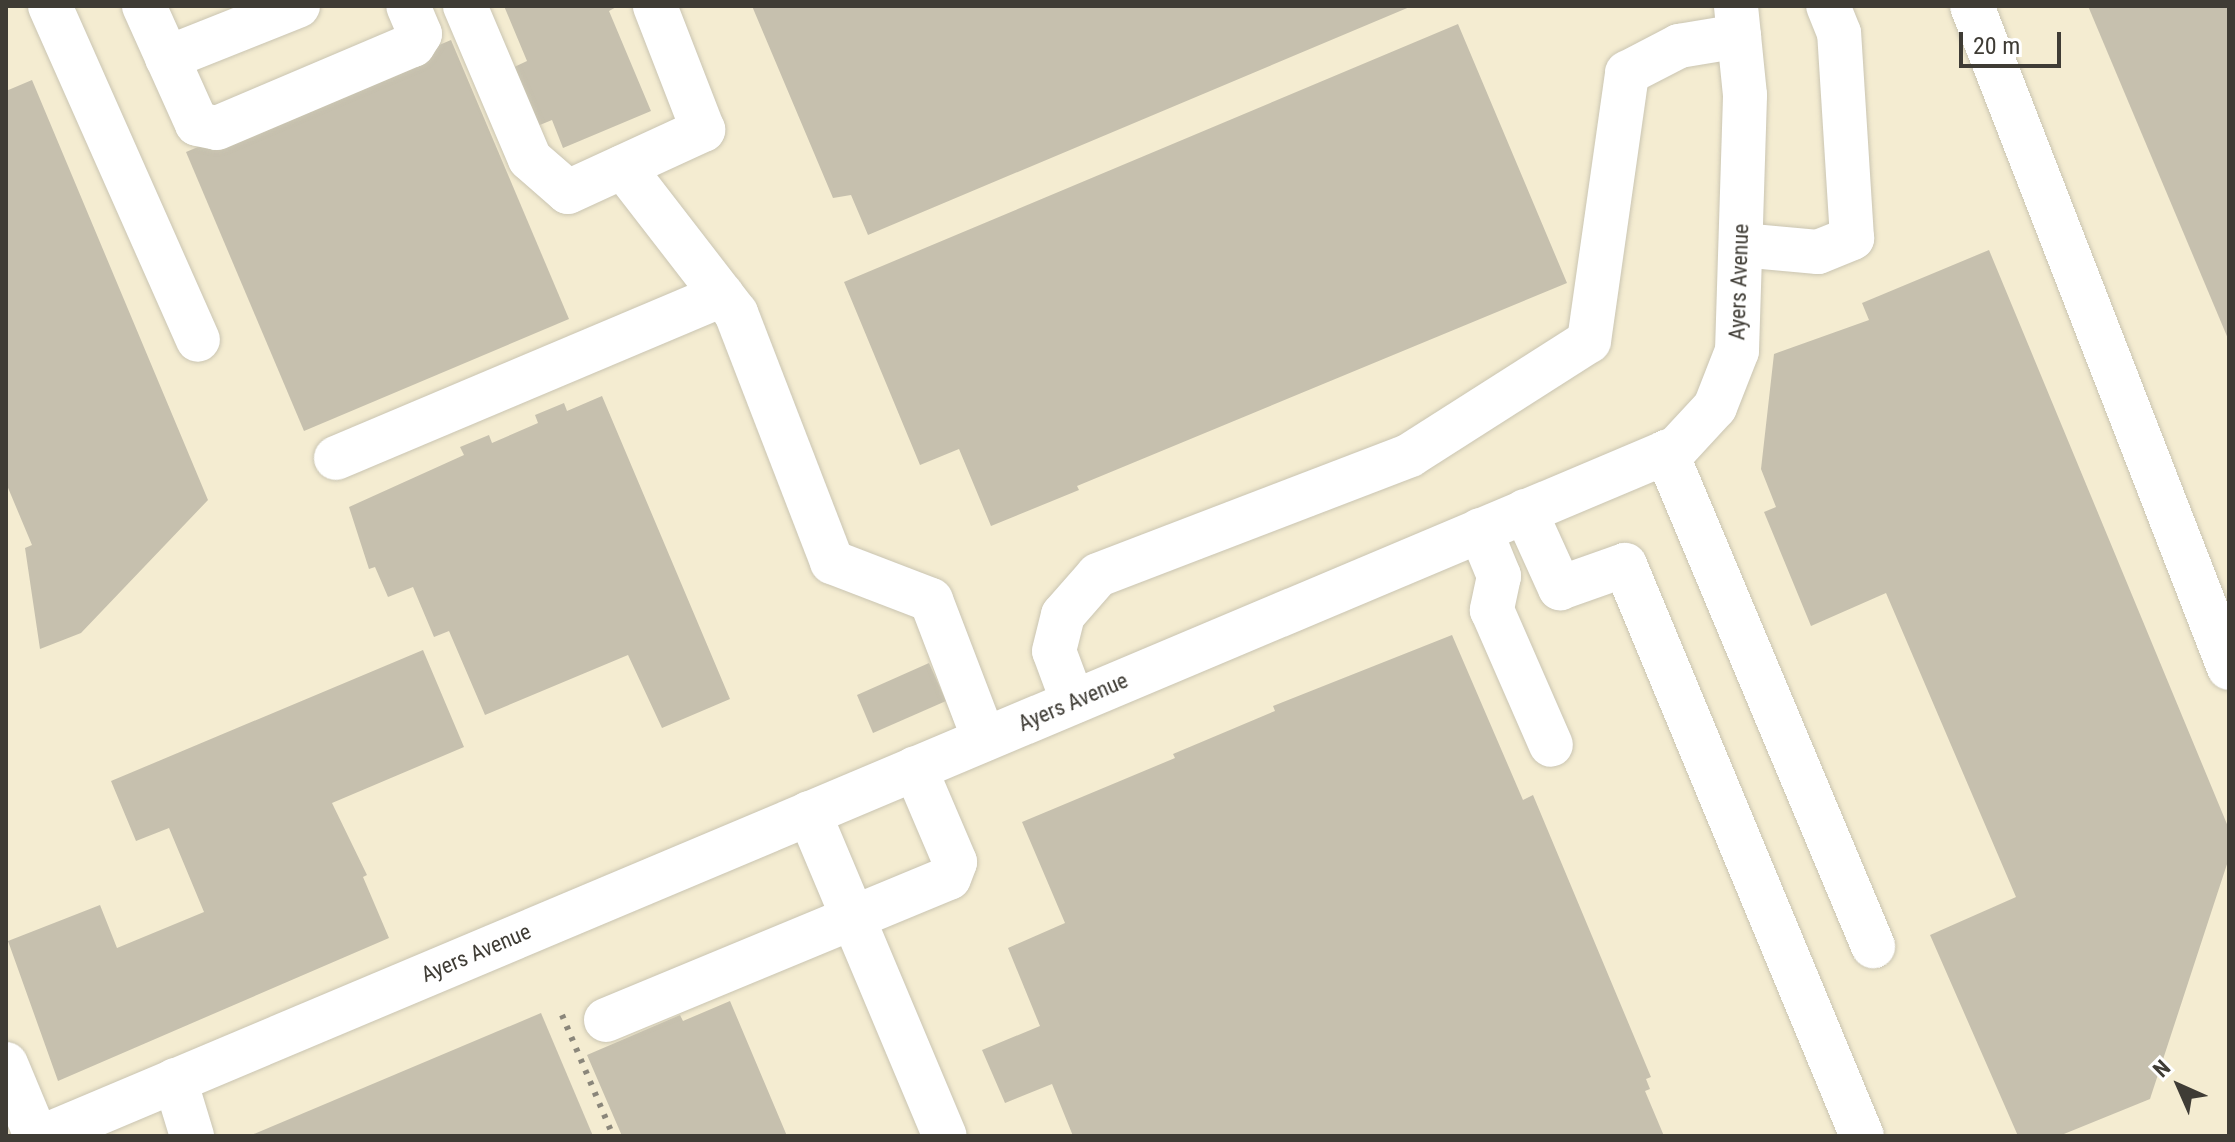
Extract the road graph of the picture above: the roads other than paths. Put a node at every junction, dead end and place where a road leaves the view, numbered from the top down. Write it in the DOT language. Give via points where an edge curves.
graph roads {
  1 [pos="50,6"];
  2 [pos="144,6"];
  3 [pos="298,6"];
  4 [pos="408,6"];
  5 [pos="465,6"];
  6 [pos="655,6"];
  7 [pos="1828,6"];
  8 [pos="1972,6"];
  9 [pos="1737,21"];
  10 [pos="167,58"];
  11 [pos="623,167"];
  12 [pos="1741,245"];
  13 [pos="722,295"];
  14 [pos="198,340"];
  15 [pos="1666,452"];
  16 [pos="336,458"];
  17 [pos="1525,511"];
  18 [pos="1480,530"];
  19 [pos="2229,668"];
  20 [pos="1073,702"];
  21 [pos="984,739"];
  22 [pos="1551,745"];
  23 [pos="915,768"];
  24 [pos="809,813"];
  25 [pos="853,917"];
  26 [pos="1873,946"];
  27 [pos="606,1020"];
  28 [pos="6,1064"];
  29 [pos="175,1080"];
  30 [pos="27,1125"];
  31 [pos="192,1136"];
  32 [pos="945,1136"];
  33 [pos="1862,1136"];
  1 -- 14 [label="street"];
  2 -- 10 [label="street"];
  3 -- 10 [label="street"];
  4 -- 10 [label="street" via="420,34 413,45 217,128 197,124"];
  5 -- 11 [label="street" via="530,159 568,192"];
  6 -- 11 [label="street" via="703,130"];
  7 -- 12 [label="street" via="1839,33 1852,238 1818,252"];
  8 -- 19 [label="street"];
  9 -- 12 [label="street, Ayers Avenue" via="1745,95"];
  9 -- 20 [label="street" via="1627,73 1589,341 1410,455 1098,575 1063,615 1054,651"];
  11 -- 13 [label="street"];
  12 -- 15 [label="street, Ayers Avenue" via="1737,351 1715,407"];
  13 -- 16 [label="street"];
  13 -- 21 [label="street" via="736,313 832,562 931,600"];
  15 -- 17 [label="street, Ayers Avenue"];
  15 -- 26 [label="street"];
  17 -- 18 [label="street, Ayers Avenue"];
  17 -- 33 [label="street" via="1560,588 1625,565"];
  18 -- 20 [label="street, Ayers Avenue"];
  18 -- 22 [label="street" via="1499,576 1492,610"];
  20 -- 21 [label="street, Ayers Avenue"];
  21 -- 23 [label="street, Ayers Avenue"];
  23 -- 24 [label="street, Ayers Avenue"];
  23 -- 25 [label="street" via="954,870 949,878"];
  24 -- 25 [label="street"];
  24 -- 29 [label="street, Ayers Avenue"];
  25 -- 27 [label="street"];
  25 -- 32 [label="street"];
  28 -- 30 [label="street"];
  29 -- 30 [label="street, Ayers Avenue"];
  29 -- 31 [label="street"];
}
